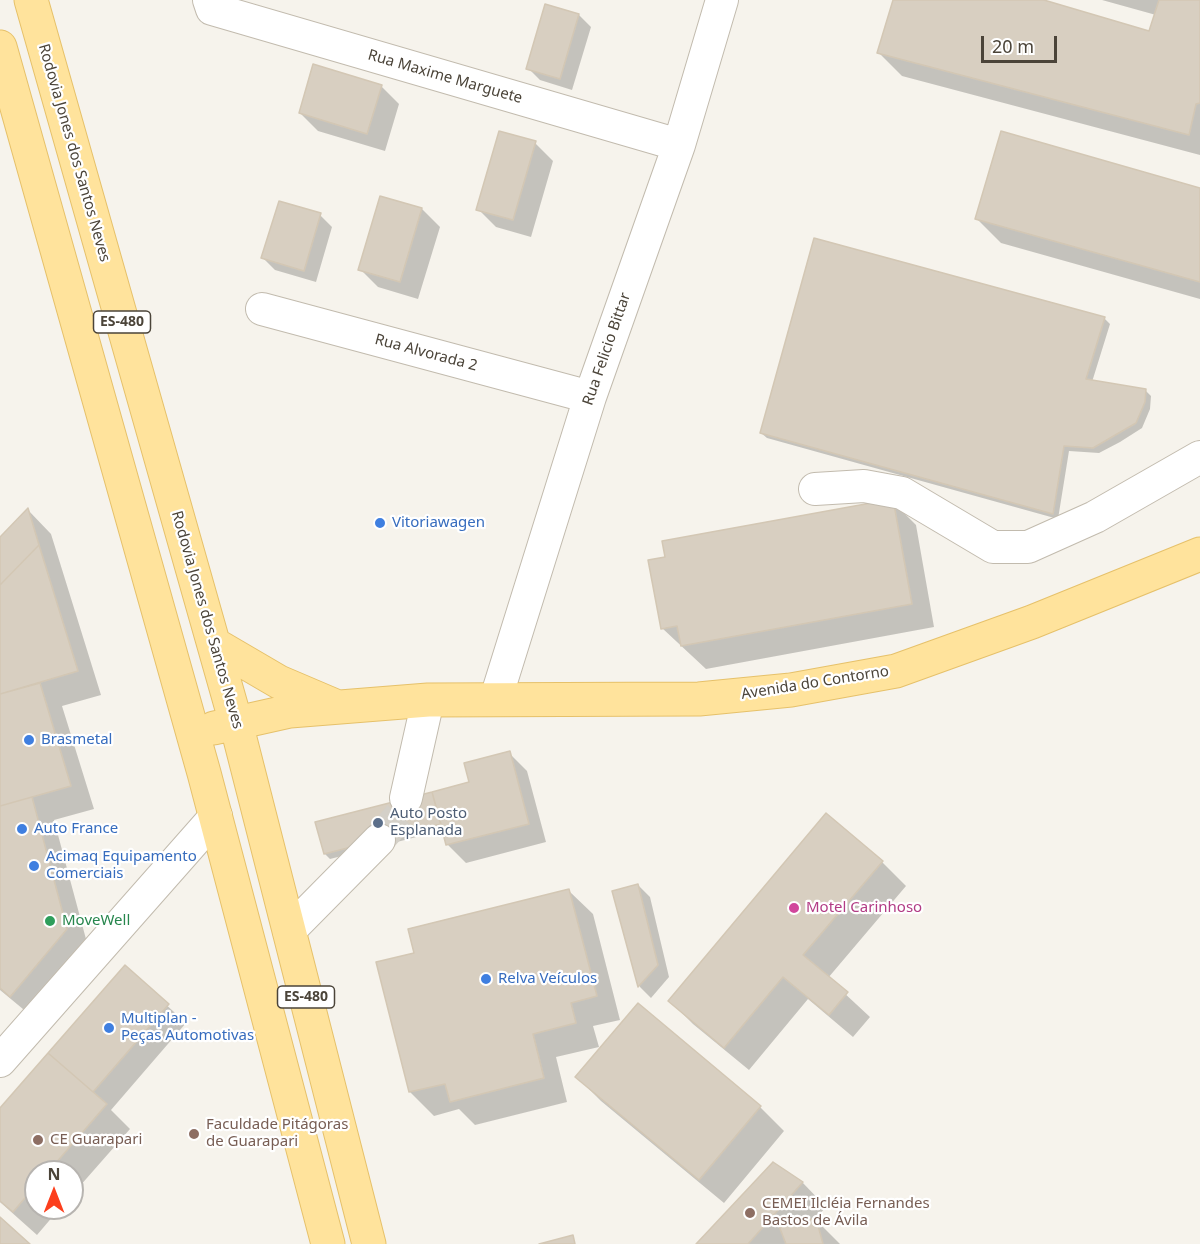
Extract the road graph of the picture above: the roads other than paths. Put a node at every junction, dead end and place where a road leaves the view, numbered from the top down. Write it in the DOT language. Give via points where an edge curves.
graph roads {
  1 [pos="31,0"];
  2 [pos="722,0"];
  3 [pos="211,4"];
  4 [pos="0,47"];
  5 [pos="679,145"];
  6 [pos="262,309"];
  7 [pos="590,397"];
  8 [pos="1200,457"];
  9 [pos="815,489"];
  10 [pos="1200,554"];
  11 [pos="214,644"];
  12 [pos="496,698"];
  13 [pos="428,700"];
  14 [pos="338,707"];
  15 [pos="194,735"];
  16 [pos="240,736"];
  17 [pos="204,773"];
  18 [pos="406,798"];
  19 [pos="216,816"];
  20 [pos="379,840"];
  21 [pos="289,931"];
  22 [pos="3,1052"];
  23 [pos="328,1244"];
  24 [pos="369,1244"];
  1 -- 11 [label="main road, Rodovia Jones dos Santos Neves / ES-480"];
  2 -- 5 [label="street, Rua Felicio Bittar"];
  3 -- 5 [label="street, Rua Maxime Marguete"];
  4 -- 15 [label="main road, ES-480"];
  5 -- 7 [label="street, Rua Felicio Bittar"];
  6 -- 7 [label="street, Rua Alvorada 2"];
  7 -- 12 [label="street, Rua Felicio Bittar"];
  8 -- 9 [label="street" via="1095,517 1028,547 993,547 902,493 864,486"];
  10 -- 12 [label="main road, Avenida do Contorno" via="1032,622 896,671 791,690 699,699"];
  11 -- 14 [label="main road" via="279,682"];
  11 -- 16 [label="main road, Rodovia Jones dos Santos Neves / ES-480"];
  12 -- 13 [label="main road, Avenida do Contorno"];
  13 -- 14 [label="main road, Avenida do Contorno"];
  13 -- 18 [label="street"];
  14 -- 16 [label="main road, Avenida do Contorno" via="279,731"];
  15 -- 16 [label="main road, Avenida do Contorno"];
  15 -- 17 [label="main road, ES-480"];
  16 -- 17 [label="main road, Avenida do Contorno"];
  16 -- 21 [label="main road, Rodovia Jones dos Santos Neves / ES-480"];
  17 -- 19 [label="main road, ES-480"];
  19 -- 22 [label="street"];
  19 -- 23 [label="main road, ES-480"];
  20 -- 21 [label="street"];
  21 -- 24 [label="main road, Rodovia Jones dos Santos Neves / ES-480"];
}
